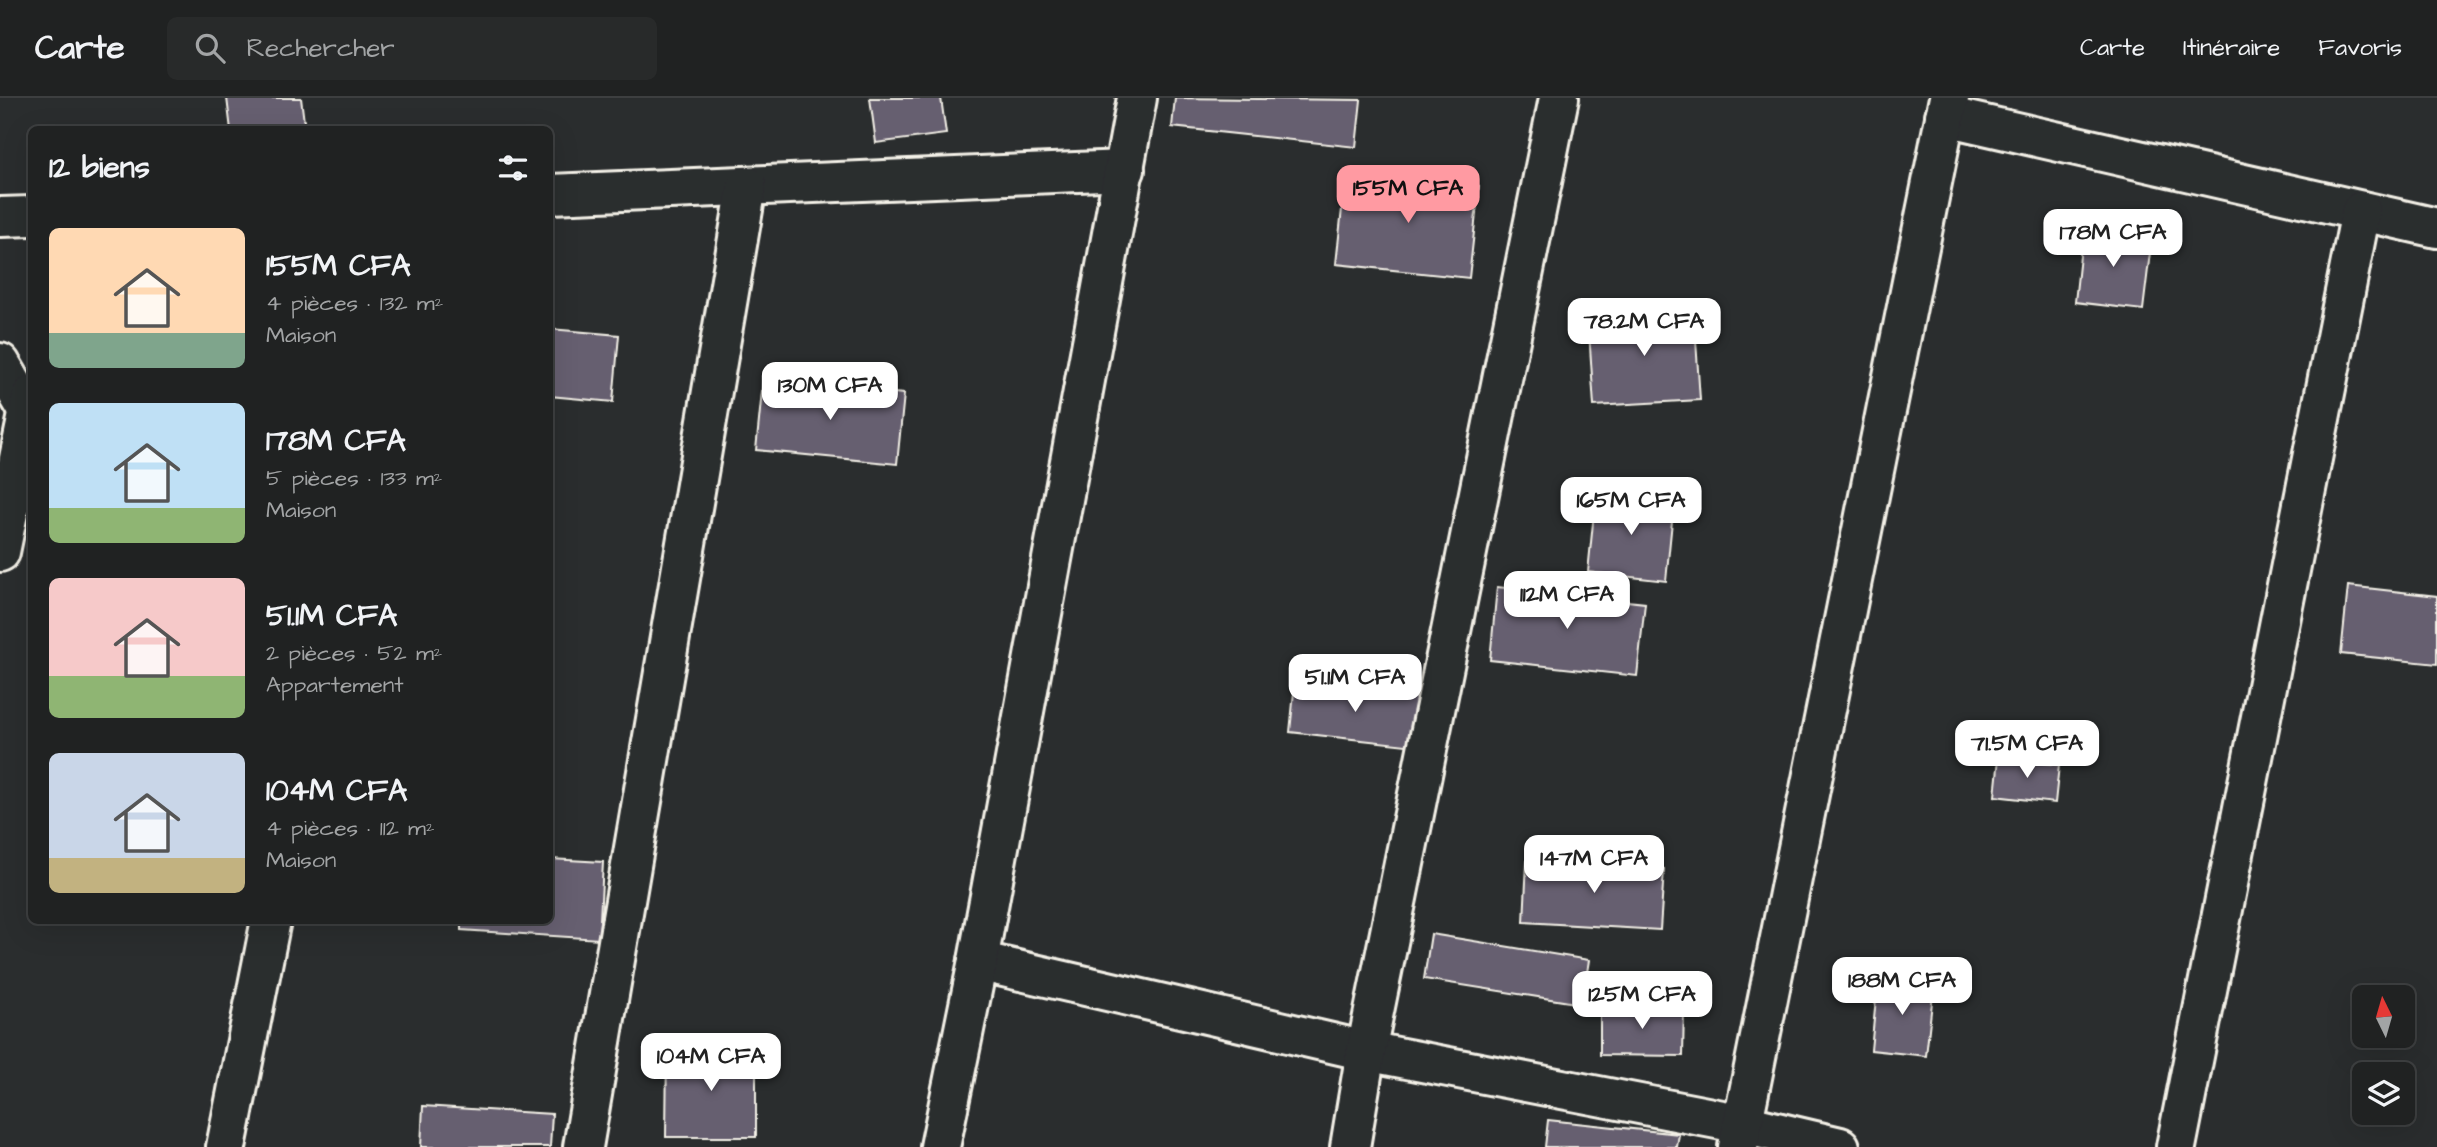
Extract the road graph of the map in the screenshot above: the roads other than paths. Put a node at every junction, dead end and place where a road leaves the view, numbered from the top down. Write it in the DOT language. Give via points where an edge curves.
graph roads {
  1 [pos="1137,98"];
  2 [pos="1559,98"];
  3 [pos="1947,107"];
  4 [pos="1125,170"];
  5 [pos="747,186"];
  6 [pos="553,194"];
  7 [pos="2361,211"];
  8 [pos="28,216"];
  9 [pos="0,217"];
  10 [pos="2437,228"];
  11 [pos="0,363"];
  12 [pos="28,406"];
  13 [pos="28,419"];
  14 [pos="0,552"];
  15 [pos="270,924"];
  16 [pos="978,961"];
  17 [pos="1366,1051"];
  18 [pos="1740,1136"];
  19 [pos="226,1147"];
  20 [pos="583,1147"];
  21 [pos="940,1147"];
  22 [pos="1350,1147"];
  23 [pos="1840,1147"];
  24 [pos="2176,1147"];
  1 -- 4 [label="street"];
  2 -- 17 [label="street"];
  3 -- 7 [label="street"];
  3 -- 18 [label="street"];
  4 -- 5 [label="street"];
  4 -- 16 [label="street"];
  5 -- 6 [label="street"];
  5 -- 20 [label="street"];
  7 -- 10 [label="street"];
  7 -- 24 [label="street"];
  8 -- 9 [label="street"];
  11 -- 12 [label="street"];
  13 -- 14 [label="street"];
  15 -- 19 [label="street"];
  16 -- 17 [label="street"];
  16 -- 21 [label="street"];
  17 -- 18 [label="street"];
  17 -- 22 [label="street"];
  18 -- 23 [label="street"];
}
